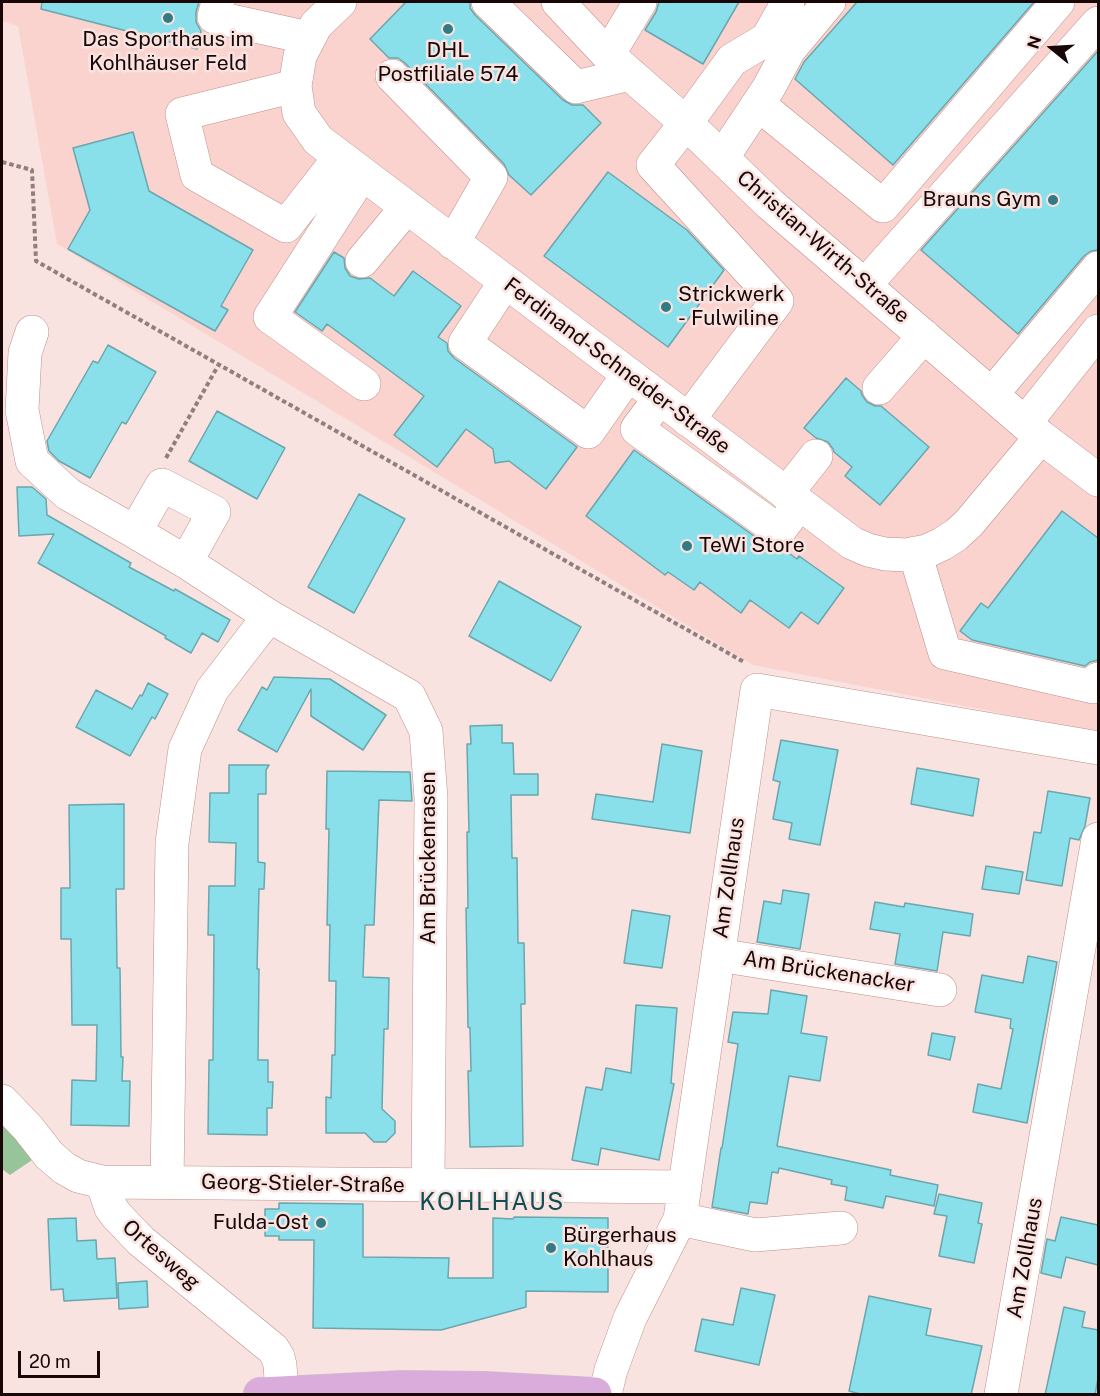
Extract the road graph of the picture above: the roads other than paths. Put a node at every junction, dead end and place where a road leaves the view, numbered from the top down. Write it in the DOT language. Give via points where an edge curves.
graph roads {
  1 [pos="218,2"];
  2 [pos="340,2"];
  3 [pos="488,2"];
  4 [pos="558,2"];
  5 [pos="640,2"];
  6 [pos="788,2"];
  7 [pos="830,2"];
  8 [pos="1059,2"];
  9 [pos="1098,23"];
  10 [pos="309,38"];
  11 [pos="619,65"];
  12 [pos="392,76"];
  13 [pos="295,86"];
  14 [pos="758,104"];
  15 [pos="686,123"];
  16 [pos="722,158"];
  17 [pos="351,166"];
  18 [pos="407,207"];
  19 [pos="453,243"];
  20 [pos="362,261"];
  21 [pos="1098,268"];
  22 [pos="506,282"];
  23 [pos="865,285"];
  24 [pos="1098,331"];
  25 [pos="32,332"];
  26 [pos="924,336"];
  27 [pos="628,375"];
  28 [pos="364,384"];
  29 [pos="879,388"];
  30 [pos="992,394"];
  31 [pos="660,398"];
  32 [pos="688,420"];
  33 [pos="1033,430"];
  34 [pos="816,456"];
  35 [pos="1098,480"];
  36 [pos="793,499"];
  37 [pos="135,532"];
  38 [pos="915,553"];
  39 [pos="186,562"];
  40 [pos="269,616"];
  41 [pos="1098,679"];
  42 [pos="1098,748"];
  43 [pos="1098,839"];
  44 [pos="718,955"];
  45 [pos="940,990"];
  46 [pos="2,1101"];
  47 [pos="102,1182"];
  48 [pos="167,1182"];
  49 [pos="428,1185"];
  50 [pos="683,1203"];
  51 [pos="841,1228"];
  52 [pos="271,1394"];
  53 [pos="595,1395"];
  54 [pos="605,1395"];
  55 [pos="1001,1395"];
  1 -- 10 [label="street" via="214,17"];
  2 -- 10 [label="street, Ferdinand-Schneider-Straße"];
  3 -- 11 [label="street" via="576,87"];
  4 -- 11 [label="street, Christian-Wirth-Straße"];
  5 -- 11 [label="street"];
  6 -- 15 [label="street" via="767,39 732,60"];
  7 -- 14 [label="street" via="789,50"];
  8 -- 14 [label="street" via="883,206"];
  9 -- 23 [label="street"];
  10 -- 13 [label="street, Ferdinand-Schneider-Straße" via="300,56"];
  11 -- 15 [label="street, Christian-Wirth-Straße"];
  12 -- 19 [label="street" via="491,177"];
  13 -- 17 [label="street, Ferdinand-Schneider-Straße" via="299,113 318,140"];
  13 -- 17 [label="street" via="182,114 197,175 286,226"];
  14 -- 16 [label="street"];
  15 -- 16 [label="street, Christian-Wirth-Straße"];
  15 -- 32 [label="street" via="653,165 777,301"];
  16 -- 23 [label="street, Christian-Wirth-Straße"];
  17 -- 18 [label="street, Ferdinand-Schneider-Straße"];
  17 -- 28 [label="street" via="270,317"];
  18 -- 19 [label="street, Ferdinand-Schneider-Straße"];
  18 -- 20 [label="street"];
  19 -- 22 [label="street, Ferdinand-Schneider-Straße"];
  21 -- 30 [label="street"];
  22 -- 27 [label="street, Ferdinand-Schneider-Straße"];
  22 -- 27 [label="street" via="465,343 588,432"];
  23 -- 26 [label="street, Christian-Wirth-Straße"];
  24 -- 33 [label="street, Ferdinand-Schneider-Straße"];
  25 -- 37 [label="street, Am Brückenrasen" via="25,353 22,410 32,461 68,494"];
  26 -- 29 [label="street"];
  26 -- 30 [label="street, Christian-Wirth-Straße"];
  27 -- 31 [label="street, Ferdinand-Schneider-Straße"];
  30 -- 33 [label="street, Christian-Wirth-Straße"];
  31 -- 32 [label="street, Ferdinand-Schneider-Straße"];
  31 -- 36 [label="street" via="637,429 779,531"];
  32 -- 36 [label="street, Ferdinand-Schneider-Straße"];
  33 -- 35 [label="street, Christian-Wirth-Straße"];
  33 -- 38 [label="street, Ferdinand-Schneider-Straße" via="969,523 942,544"];
  34 -- 36 [label="street"];
  36 -- 38 [label="street, Ferdinand-Schneider-Straße" via="852,543 885,554"];
  37 -- 39 [label="street, Am Brückenrasen"];
  37 -- 39 [label="street" via="162,485 214,512"];
  38 -- 41 [label="street" via="945,653 1093,687"];
  39 -- 40 [label="street, Am Brückenrasen"];
  40 -- 48 [label="street" via="212,690 184,750 172,843"];
  40 -- 49 [label="street, Am Brückenrasen" via="409,696 426,731 430,798"];
  42 -- 44 [label="street, Am Zollhaus" via="757,690"];
  43 -- 55 [label="street, Am Zollhaus"];
  44 -- 45 [label="street, Am Brückenacker"];
  44 -- 50 [label="street, Am Zollhaus"];
  46 -- 47 [label="street" via="58,1163 71,1173"];
  47 -- 48 [label="street, Georg-Stieler-Straße"];
  47 -- 52 [label="street, Ortesweg" via="111,1208 141,1241 273,1349 280,1365"];
  48 -- 49 [label="street, Georg-Stieler-Straße"];
  49 -- 50 [label="street, Georg-Stieler-Straße"];
  50 -- 51 [label="street, Georg-Stieler-Straße" via="755,1235"];
  50 -- 54 [label="street, Am Zollhaus" via="630,1318"];
  52 -- 53 [label="main road" via="403,1387"];
}
